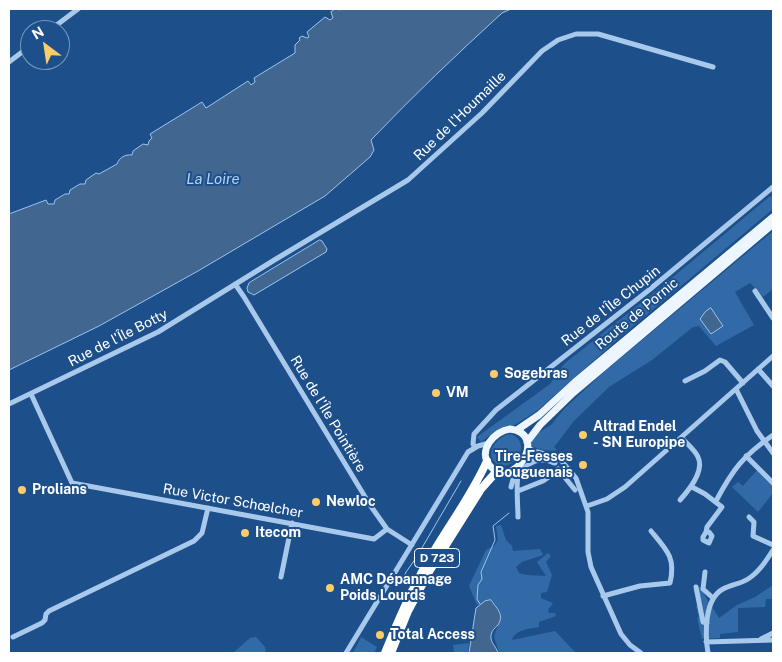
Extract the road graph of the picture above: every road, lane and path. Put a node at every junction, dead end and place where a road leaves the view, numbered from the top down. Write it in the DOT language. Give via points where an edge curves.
graph roads {
  1 [pos="78,9"];
  2 [pos="63,20"];
  3 [pos="20,54"];
  4 [pos="9,62"];
  5 [pos="713,67"];
  6 [pos="773,187"];
  7 [pos="773,217"];
  8 [pos="773,224"];
  9 [pos="235,284"];
  10 [pos="755,291"];
  11 [pos="773,318"];
  12 [pos="773,356"];
  13 [pos="758,369"];
  14 [pos="685,381"];
  15 [pos="743,383"];
  16 [pos="773,386"];
  17 [pos="736,389"];
  18 [pos="31,394"];
  19 [pos="9,404"];
  20 [pos="517,430"];
  21 [pos="773,435"];
  22 [pos="682,438"];
  23 [pos="764,441"];
  24 [pos="528,442"];
  25 [pos="489,443"];
  26 [pos="475,447"];
  27 [pos="773,453"];
  28 [pos="548,454"];
  29 [pos="746,456"];
  30 [pos="486,458"];
  31 [pos="559,458"];
  32 [pos="524,459"];
  33 [pos="555,463"];
  34 [pos="516,468"];
  35 [pos="559,470"];
  36 [pos="500,471"];
  37 [pos="773,483"];
  38 [pos="692,487"];
  39 [pos="575,490"];
  40 [pos="518,491"];
  41 [pos="680,500"];
  42 [pos="716,501"];
  43 [pos="587,506"];
  44 [pos="208,508"];
  45 [pos="518,517"];
  46 [pos="749,517"];
  47 [pos="292,523"];
  48 [pos="387,529"];
  49 [pos="651,531"];
  50 [pos="706,532"];
  51 [pos="773,544"];
  52 [pos="412,545"];
  53 [pos="773,550"];
  54 [pos="704,572"];
  55 [pos="281,577"];
  56 [pos="696,587"];
  57 [pos="604,596"];
  58 [pos="713,598"];
  59 [pos="708,624"];
  60 [pos="773,632"];
  61 [pos="13,637"];
  62 [pos="760,640"];
  63 [pos="773,640"];
  64 [pos="706,642"];
  65 [pos="346,653"];
  66 [pos="385,653"];
  67 [pos="391,653"];
  68 [pos="641,653"];
  69 [pos="708,653"];
  1 -- 2 [label="street"];
  3 -- 4 [label="street"];
  5 -- 9 [label="street, Rue de l'Houmaille" via="598,34 563,37 542,51 482,113 411,178"];
  6 -- 26 [label="street, Rue de l'Île Chupin" via="496,410 474,434"];
  7 -- 20 [label="main road, Route de Pornic" via="539,415"];
  8 -- 24 [label="main road, Route de Pornic" via="573,393"];
  9 -- 18 [label="street, Rue de l'Île Botty" via="158,332"];
  9 -- 48 [label="street, Rue de l'Île Pointière"];
  10 -- 11 [label="street"];
  12 -- 13 [label="street"];
  13 -- 15 [label="street"];
  13 -- 16 [label="street"];
  14 -- 15 [label="street" via="720,360"];
  15 -- 17 [label="street"];
  17 -- 22 [label="street"];
  17 -- 23 [label="street"];
  18 -- 19 [label="street, Rue de l'Île Botty"];
  18 -- 44 [label="street, Rue Victor Schœlcher" via="72,484"];
  20 -- 24 [label="main road"];
  20 -- 25 [label="main road" via="501,431"];
  21 -- 23 [label="street"];
  22 -- 38 [label="street" via="699,459"];
  22 -- 43 [label="street" via="625,487 607,499"];
  23 -- 27 [label="street"];
  23 -- 29 [label="street"];
  24 -- 28 [label="street" via="534,451"];
  24 -- 32 [label="main road"];
  25 -- 26 [label="street"];
  25 -- 30 [label="main road"];
  26 -- 30 [label="street"];
  26 -- 52 [label="street" via="468,452"];
  28 -- 31 [label="street"];
  28 -- 32 [label="street"];
  29 -- 37 [label="street"];
  29 -- 42 [label="street" via="732,471"];
  30 -- 36 [label="main road" via="492,468"];
  30 -- 66 [label="highway, D 723" via="469,496 414,586"];
  31 -- 33 [label="street"];
  31 -- 43 [label="street" via="576,478"];
  32 -- 34 [label="main road"];
  33 -- 35 [label="street"];
  33 -- 40 [label="street" via="543,460 527,466 518,476"];
  34 -- 36 [label="main road"];
  34 -- 36 [label="street" via="511,485"];
  35 -- 39 [label="street"];
  35 -- 40 [label="street" via="543,482"];
  36 -- 67 [label="highway, D 723" via="481,489 430,570"];
  38 -- 41 [label="street"];
  38 -- 42 [label="street"];
  40 -- 45 [label="street"];
  42 -- 50 [label="street" via="722,507"];
  43 -- 57 [label="street" via="588,556"];
  44 -- 47 [label="street, Rue Victor Schœlcher"];
  44 -- 61 [label="street" via="200,535 194,541 49,612 45,623"];
  46 -- 51 [label="street" via="754,522 754,536"];
  47 -- 48 [label="street, Rue Victor Schœlcher" via="374,538"];
  47 -- 55 [label="street"];
  48 -- 52 [label="street, Rue de l'Île Pointière"];
  49 -- 57 [label="street" via="672,561 670,584 640,586"];
  52 -- 65 [label="street"];
  53 -- 58 [label="street" via="755,573 742,582 723,588"];
  54 -- 58 [label="street" via="703,589"];
  56 -- 59 [label="street" via="703,622"];
  57 -- 68 [label="street" via="621,634"];
  58 -- 59 [label="street" via="708,608"];
  59 -- 64 [label="street"];
  60 -- 62 [label="street"];
  62 -- 63 [label="street"];
  62 -- 64 [label="street"];
  64 -- 69 [label="street"];
}
